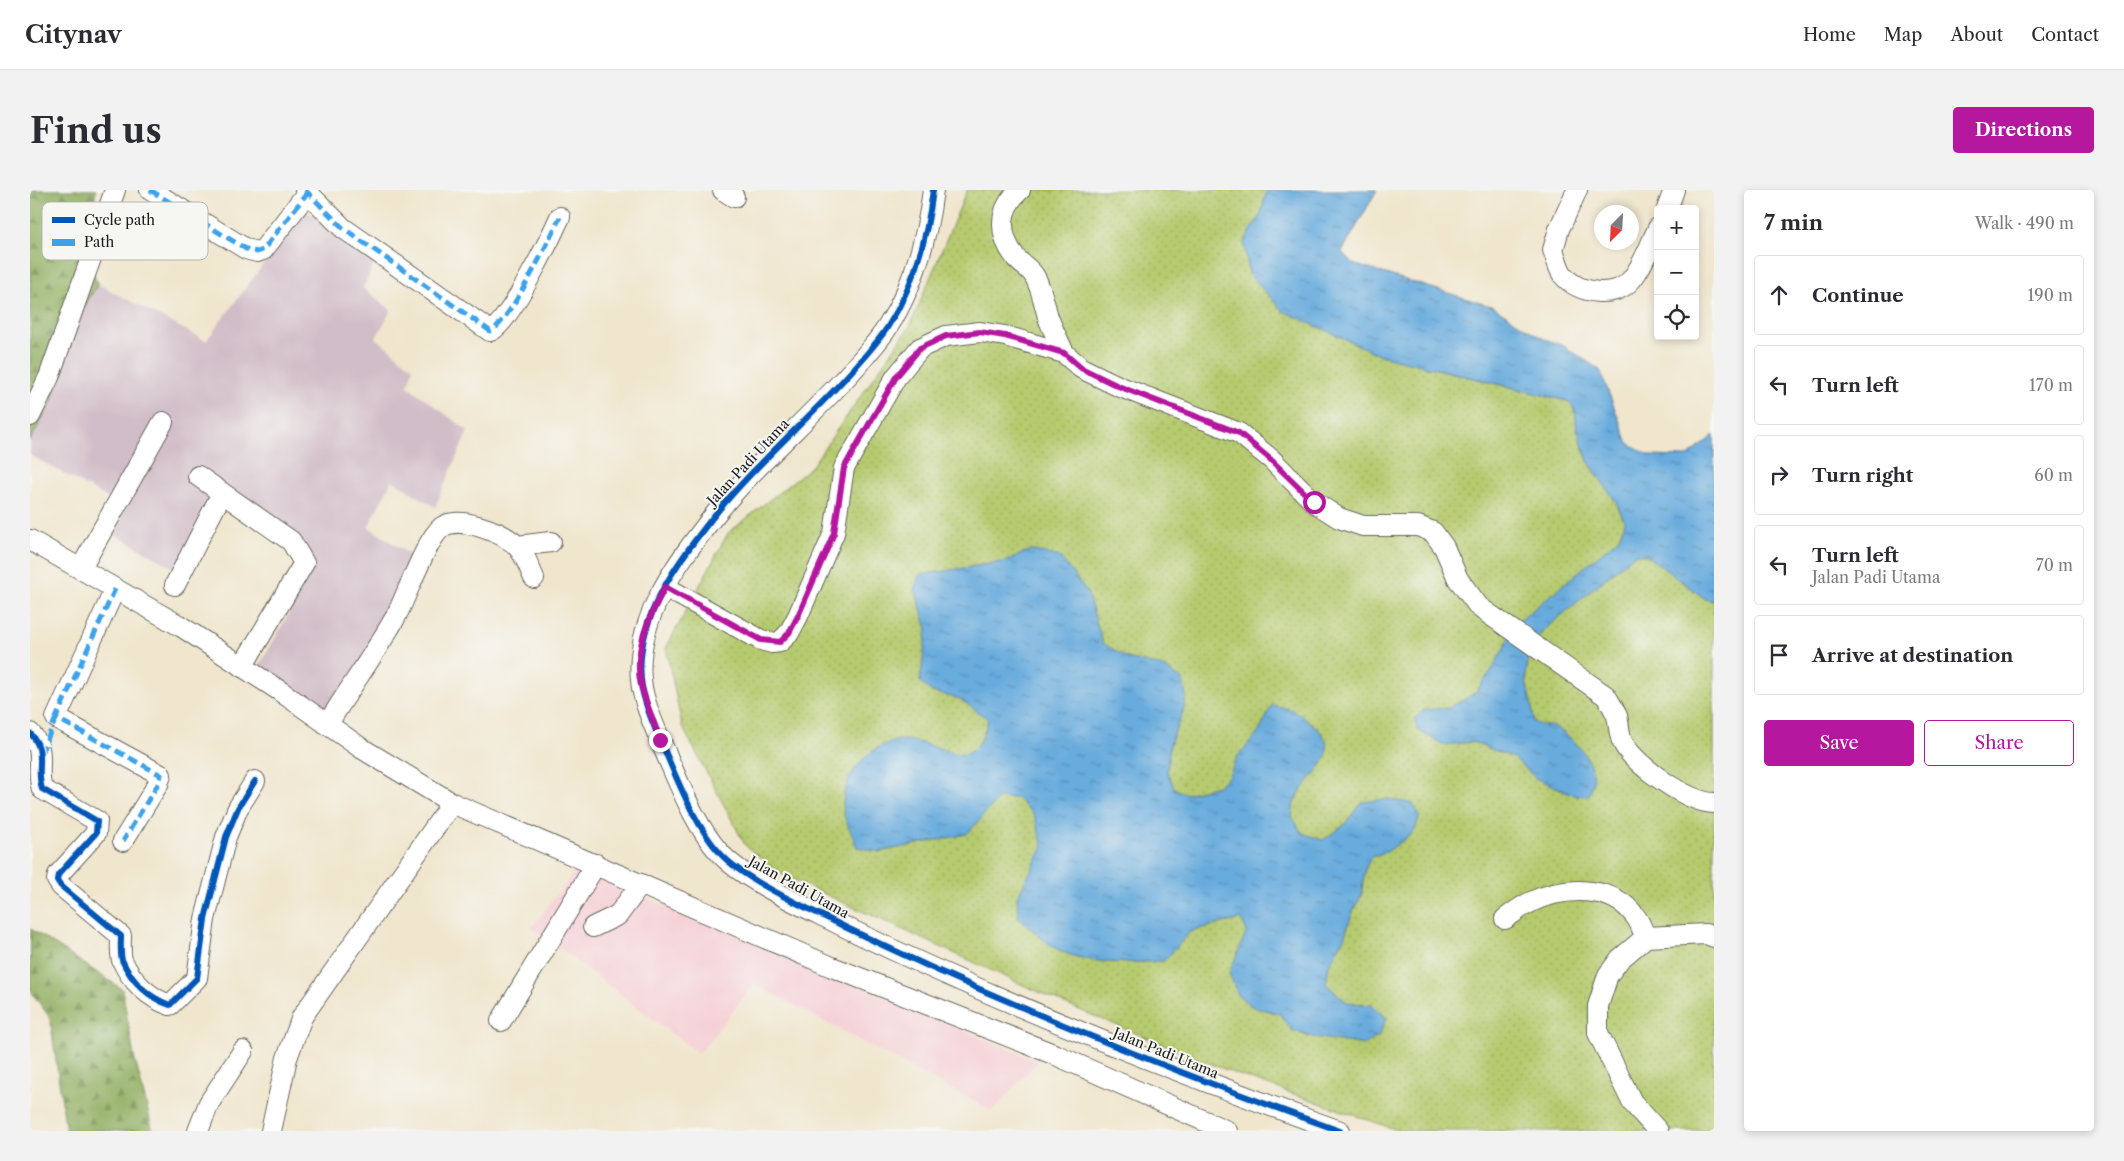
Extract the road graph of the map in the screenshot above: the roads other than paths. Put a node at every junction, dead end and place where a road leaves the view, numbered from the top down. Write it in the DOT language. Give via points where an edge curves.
graph roads {
  1 [pos="115,190"];
  2 [pos="150,190"];
  3 [pos="933,190"];
  4 [pos="1020,190"];
  5 [pos="1577,190"];
  6 [pos="1674,190"];
  7 [pos="307,191"];
  8 [pos="111,202"];
  9 [pos="170,202"];
  10 [pos="1668,205"];
  11 [pos="560,217"];
  12 [pos="208,226"];
  13 [pos="1654,236"];
  14 [pos="90,260"];
  15 [pos="1064,353"];
  16 [pos="30,416"];
  17 [pos="163,422"];
  18 [pos="198,476"];
  19 [pos="222,493"];
  20 [pos="30,540"];
  21 [pos="551,542"];
  22 [pos="517,546"];
  23 [pos="81,568"];
  24 [pos="534,578"];
  25 [pos="175,585"];
  26 [pos="665,587"];
  27 [pos="115,589"];
  28 [pos="242,667"];
  29 [pos="56,718"];
  30 [pos="326,725"];
  31 [pos="30,734"];
  32 [pos="41,754"];
  33 [pos="255,781"];
  34 [pos="452,803"];
  35 [pos="1714,804"];
  36 [pos="123,841"];
  37 [pos="596,864"];
  38 [pos="641,884"];
  39 [pos="1505,919"];
  40 [pos="593,928"];
  41 [pos="1646,937"];
  42 [pos="1714,937"];
  43 [pos="501,1021"];
  44 [pos="243,1050"];
  45 [pos="198,1131"];
  46 [pos="271,1131"];
  47 [pos="1227,1131"];
  48 [pos="1340,1131"];
  49 [pos="1658,1131"];
  1 -- 8 [label="street"];
  2 -- 9 [label="street"];
  3 -- 26 [label="street, Jalan Padi Utama" via="929,227 911,284 886,328 855,367 714,516"];
  4 -- 15 [label="street" via="1010,199 1002,219 1005,237 1016,257 1034,274"];
  5 -- 13 [label="street" via="1552,250 1563,275 1581,288 1616,291 1631,280"];
  6 -- 10 [label="street"];
  7 -- 11 [label="street" via="343,228 490,330 500,325"];
  7 -- 12 [label="street" via="263,250 258,252 246,249"];
  14 -- 16 [label="street" via="49,377"];
  15 -- 26 [label="street" via="980,332 946,336 920,348 896,377 844,468 834,533 798,616 780,642 761,640"];
  15 -- 35 [label="street" via="1081,368 1118,386 1239,433 1314,502 1339,518 1363,526 1418,526 1433,532 1444,546 1458,579 1479,607 1606,696 1616,716 1622,743 1658,779 1687,797"];
  17 -- 23 [label="street"];
  18 -- 19 [label="street"];
  19 -- 25 [label="street"];
  19 -- 28 [label="street" via="291,541 304,563"];
  20 -- 23 [label="street"];
  21 -- 22 [label="street"];
  22 -- 24 [label="street"];
  22 -- 30 [label="street" via="504,536 464,522 452,521 438,531 395,618"];
  23 -- 27 [label="street"];
  26 -- 48 [label="street, Jalan Padi Utama" via="652,610 640,647 641,684 660,740 690,808 719,852 741,870 793,901 880,944 1017,1004 1237,1094"];
  27 -- 28 [label="street" via="182,627"];
  27 -- 29 [label="street"];
  28 -- 30 [label="street"];
  29 -- 32 [label="street"];
  29 -- 36 [label="street" via="161,774"];
  30 -- 34 [label="street"];
  31 -- 32 [label="street" via="39,744"];
  32 -- 33 [label="street" via="39,780 42,789 97,821 96,833 58,875 60,886 122,936 122,959 135,982 149,995 170,1005 197,978 205,919 226,837"];
  34 -- 37 [label="street"];
  34 -- 46 [label="street" via="302,1018 287,1058"];
  37 -- 38 [label="street"];
  37 -- 43 [label="street"];
  38 -- 40 [label="street" via="618,915"];
  38 -- 47 [label="street" via="832,967 1056,1055"];
  39 -- 41 [label="street" via="1530,902 1564,891 1591,891 1619,900 1635,916"];
  41 -- 42 [label="street" via="1706,934"];
  41 -- 49 [label="street" via="1608,974 1598,1006 1598,1033 1632,1102"];
  44 -- 45 [label="street" via="209,1103"];
}
